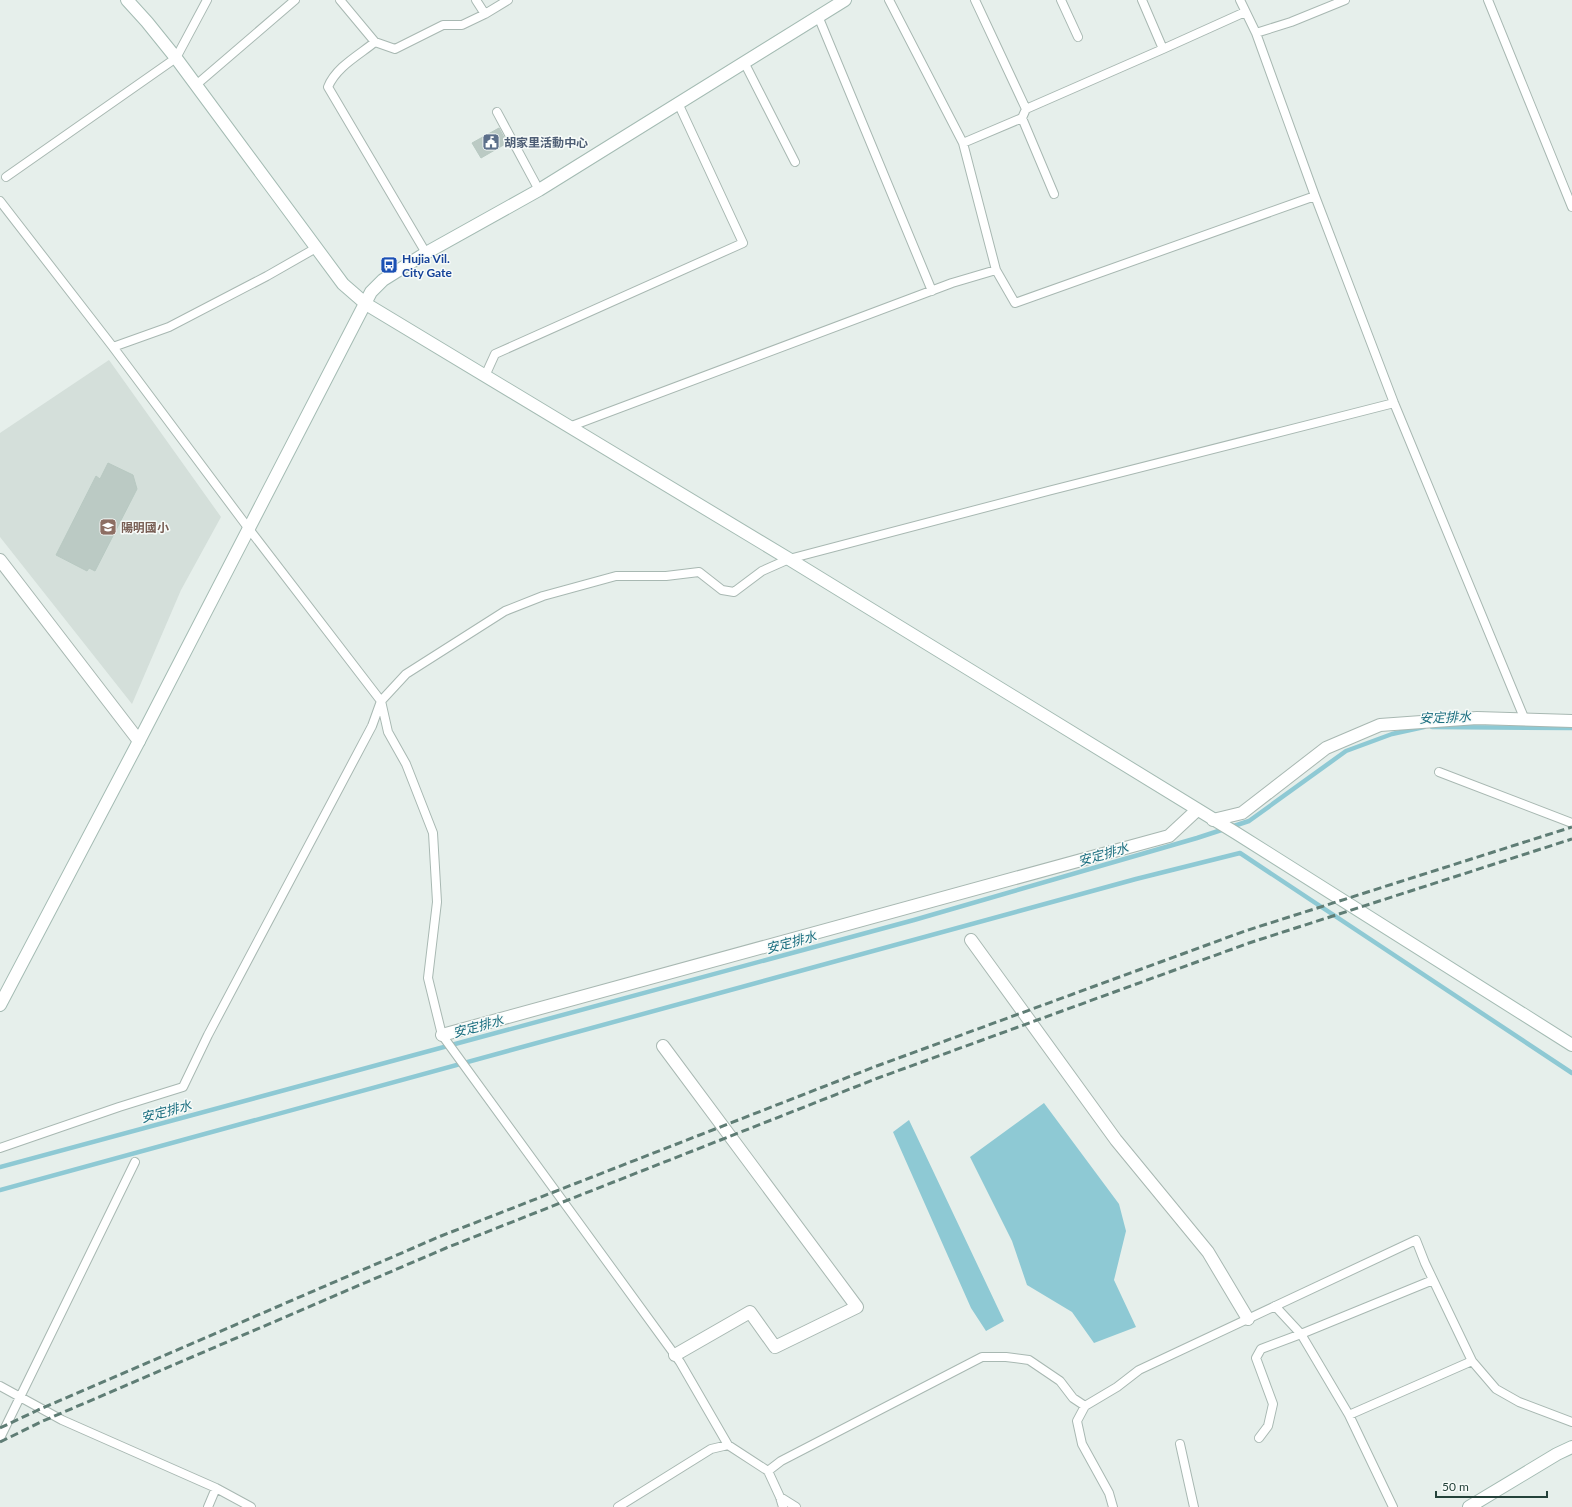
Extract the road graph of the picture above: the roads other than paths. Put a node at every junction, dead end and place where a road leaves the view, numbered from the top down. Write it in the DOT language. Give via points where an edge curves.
graph roads {
  1 [pos="126,0"];
  2 [pos="208,0"];
  3 [pos="295,0"];
  4 [pos="340,0"];
  5 [pos="476,0"];
  6 [pos="508,0"];
  7 [pos="845,0"];
  8 [pos="890,0"];
  9 [pos="975,0"];
  10 [pos="1061,0"];
  11 [pos="1142,0"];
  12 [pos="1240,0"];
  13 [pos="1345,0"];
  14 [pos="1488,0"];
  15 [pos="1245,12"];
  16 [pos="485,14"];
  17 [pos="818,16"];
  18 [pos="1256,33"];
  19 [pos="1078,37"];
  20 [pos="375,42"];
  21 [pos="1163,50"];
  22 [pos="176,58"];
  23 [pos="744,62"];
  24 [pos="196,85"];
  25 [pos="678,103"];
  26 [pos="1026,109"];
  27 [pos="497,112"];
  28 [pos="1022,118"];
  29 [pos="963,142"];
  30 [pos="795,162"];
  31 [pos="6,176"];
  32 [pos="539,190"];
  33 [pos="1054,194"];
  34 [pos="1315,196"];
  35 [pos="0,201"];
  36 [pos="1572,207"];
  37 [pos="316,248"];
  38 [pos="426,253"];
  39 [pos="996,270"];
  40 [pos="932,291"];
  41 [pos="366,304"];
  42 [pos="114,347"];
  43 [pos="485,376"];
  44 [pos="1394,403"];
  45 [pos="569,427"];
  46 [pos="249,529"];
  47 [pos="789,559"];
  48 [pos="0,560"];
  49 [pos="381,701"];
  50 [pos="1525,720"];
  51 [pos="1572,721"];
  52 [pos="138,741"];
  53 [pos="1439,772"];
  54 [pos="1198,810"];
  55 [pos="1217,822"];
  56 [pos="1572,823"];
  57 [pos="971,940"];
  58 [pos="0,1005"];
  59 [pos="444,1038"];
  60 [pos="1572,1045"];
  61 [pos="663,1046"];
  62 [pos="0,1148"];
  63 [pos="135,1162"];
  64 [pos="1433,1280"];
  65 [pos="1275,1306"];
  66 [pos="1248,1319"];
  67 [pos="1301,1334"];
  68 [pos="675,1356"];
  69 [pos="1472,1361"];
  70 [pos="0,1386"];
  71 [pos="21,1397"];
  72 [pos="1084,1406"];
  73 [pos="1350,1415"];
  74 [pos="1572,1422"];
  75 [pos="0,1438"];
  76 [pos="1259,1438"];
  77 [pos="1180,1444"];
  78 [pos="728,1445"];
  79 [pos="1572,1447"];
  80 [pos="768,1471"];
  81 [pos="216,1488"];
  82 [pos="780,1497"];
  83 [pos="208,1507"];
  84 [pos="251,1507"];
  85 [pos="618,1507"];
  86 [pos="783,1507"];
  87 [pos="796,1507"];
  88 [pos="1113,1507"];
  89 [pos="1194,1507"];
  90 [pos="1393,1507"];
  91 [pos="1469,1507"];
  1 -- 22 [label="street"];
  2 -- 22 [label="lane"];
  3 -- 24 [label="lane"];
  4 -- 20 [label="lane"];
  5 -- 16 [label="lane"];
  6 -- 16 [label="lane"];
  7 -- 17 [label="street"];
  8 -- 29 [label="lane"];
  9 -- 26 [label="lane"];
  10 -- 19 [label="lane"];
  11 -- 21 [label="lane"];
  12 -- 15 [label="lane"];
  13 -- 18 [label="lane"];
  14 -- 36 [label="lane"];
  15 -- 18 [label="lane"];
  15 -- 21 [label="lane"];
  16 -- 20 [label="lane" via="462,25 443,25 395,49"];
  17 -- 23 [label="street"];
  17 -- 40 [label="lane"];
  18 -- 34 [label="lane"];
  20 -- 38 [label="lane" via="338,71 330,80 328,87"];
  21 -- 26 [label="lane"];
  22 -- 24 [label="street"];
  22 -- 31 [label="lane"];
  23 -- 25 [label="street"];
  23 -- 30 [label="lane"];
  24 -- 37 [label="street"];
  25 -- 32 [label="street"];
  25 -- 43 [label="lane" via="743,243 495,354"];
  26 -- 28 [label="lane"];
  27 -- 32 [label="lane"];
  28 -- 29 [label="lane"];
  28 -- 33 [label="lane"];
  29 -- 39 [label="lane"];
  32 -- 38 [label="street"];
  34 -- 39 [label="lane" via="1015,304"];
  34 -- 44 [label="lane"];
  35 -- 42 [label="lane"];
  37 -- 41 [label="street" via="343,284"];
  37 -- 42 [label="lane" via="168,328"];
  38 -- 41 [label="street" via="383,280 371,292"];
  39 -- 40 [label="lane"];
  40 -- 45 [label="lane"];
  41 -- 43 [label="street"];
  41 -- 46 [label="street"];
  42 -- 46 [label="lane"];
  43 -- 45 [label="street"];
  44 -- 47 [label="lane"];
  44 -- 50 [label="lane"];
  45 -- 47 [label="street"];
  46 -- 49 [label="lane"];
  46 -- 52 [label="street"];
  47 -- 49 [label="lane" via="762,571 734,592 722,590 699,572 666,576 616,576 543,596 505,611 406,674"];
  47 -- 54 [label="street"];
  48 -- 52 [label="street"];
  49 -- 59 [label="lane" via="388,732 406,764 433,833 437,902 428,978"];
  49 -- 62 [label="lane" via="372,726 183,1087"];
  50 -- 51 [label="street"];
  50 -- 55 [label="street" via="1477,718 1380,725 1326,748 1242,813"];
  52 -- 58 [label="street"];
  53 -- 56 [label="lane"];
  54 -- 55 [label="street"];
  54 -- 59 [label="street" via="1169,836"];
  55 -- 60 [label="street"];
  57 -- 66 [label="street" via="1116,1140 1208,1252"];
  59 -- 68 [label="lane"];
  61 -- 68 [label="street" via="857,1307 775,1347 750,1312"];
  63 -- 71 [label="lane"];
  64 -- 65 [label="lane" via="1416,1240"];
  64 -- 67 [label="lane"];
  64 -- 69 [label="lane"];
  65 -- 66 [label="lane"];
  65 -- 67 [label="lane"];
  66 -- 72 [label="lane" via="1139,1370 1117,1387"];
  67 -- 73 [label="lane"];
  67 -- 76 [label="lane" via="1261,1349 1256,1358 1273,1404 1268,1426"];
  68 -- 78 [label="lane"];
  69 -- 73 [label="lane"];
  69 -- 74 [label="lane" via="1496,1389 1519,1402"];
  70 -- 71 [label="lane"];
  71 -- 75 [label="lane"];
  71 -- 81 [label="lane" via="62,1420"];
  72 -- 80 [label="lane" via="1073,1398 1060,1382 1029,1360 982,1357 781,1461"];
  72 -- 88 [label="lane" via="1076,1421 1082,1444 1109,1493"];
  73 -- 90 [label="lane"];
  77 -- 89 [label="lane"];
  78 -- 80 [label="lane"];
  78 -- 85 [label="lane" via="711,1448"];
  79 -- 91 [label="street"];
  80 -- 82 [label="lane"];
  81 -- 83 [label="lane"];
  81 -- 84 [label="lane"];
  82 -- 86 [label="lane"];
  82 -- 87 [label="lane"];
}
